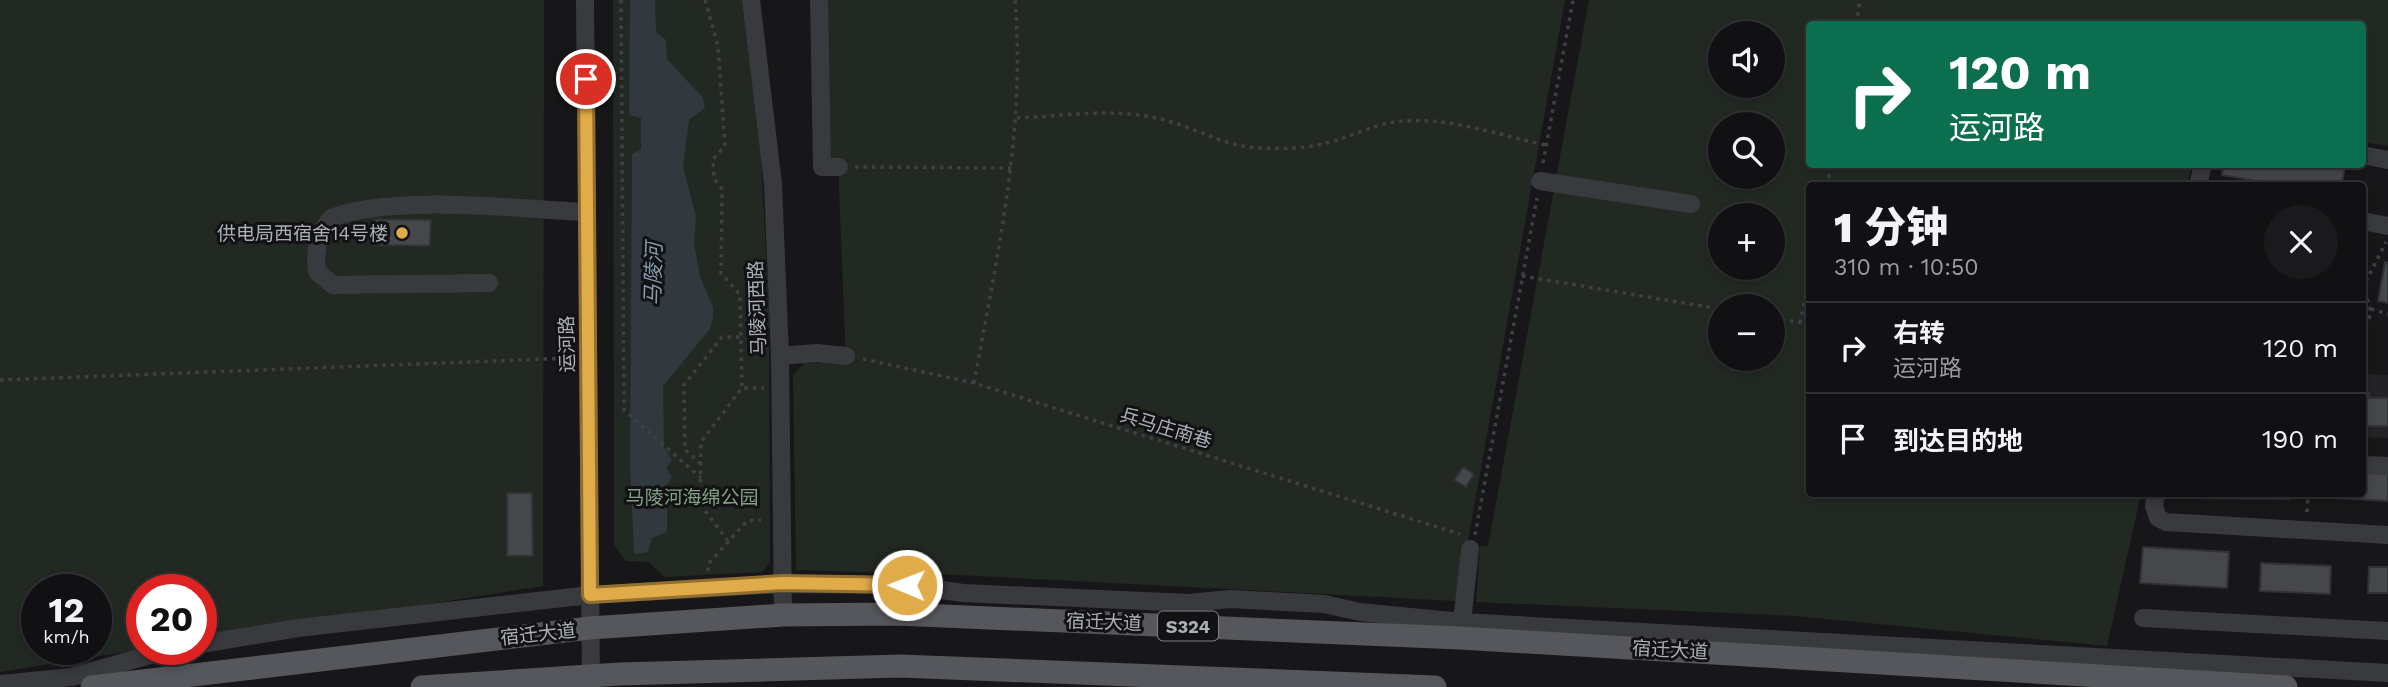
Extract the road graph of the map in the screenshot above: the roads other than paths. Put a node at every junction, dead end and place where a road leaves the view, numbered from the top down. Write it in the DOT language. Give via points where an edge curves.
graph roads {
  1 [pos="585,0"];
  2 [pos="751,0"];
  3 [pos="819,0"];
  4 [pos="2366,156"];
  5 [pos="2388,160"];
  6 [pos="839,167"];
  7 [pos="1540,181"];
  8 [pos="1690,204"];
  9 [pos="587,212"];
  10 [pos="2366,222"];
  11 [pos="2388,226"];
  12 [pos="489,283"];
  13 [pos="780,356"];
  14 [pos="846,356"];
  15 [pos="2366,465"];
  16 [pos="2388,466"];
  17 [pos="2156,497"];
  18 [pos="2388,535"];
  19 [pos="1468,540"];
  20 [pos="783,583"];
  21 [pos="590,595"];
  22 [pos="783,615"];
  23 [pos="2143,618"];
  24 [pos="1462,622"];
  25 [pos="590,628"];
  26 [pos="2388,631"];
  27 [pos="217,641"];
  28 [pos="126,662"];
  29 [pos="2388,673"];
  30 [pos="783,678"];
  31 [pos="591,681"];
  32 [pos="0,684"];
  33 [pos="92,687"];
  34 [pos="422,687"];
  35 [pos="1436,687"];
  36 [pos="2286,687"];
  1 -- 9 [label="street, 运河路"];
  2 -- 13 [label="street, 马陵河西路" via="773,184"];
  3 -- 6 [label="street" via="822,167"];
  4 -- 5 [label="street"];
  7 -- 8 [label="street"];
  9 -- 12 [label="street" via="381,207 331,218 318,244 317,272 334,285"];
  9 -- 21 [label="street, 运河路"];
  10 -- 11 [label="street"];
  13 -- 14 [label="street"];
  13 -- 20 [label="street, 马陵河西路"];
  15 -- 16 [label="street"];
  17 -- 18 [label="street" via="2158,518 2166,522"];
  19 -- 24 [label="street"];
  20 -- 21 [label="street"];
  20 -- 22 [label="street, 马陵河西路"];
  20 -- 24 [label="street" via="907,585 963,593 1189,603 1230,599 1324,604"];
  21 -- 25 [label="street, 运河路"];
  21 -- 27 [label="street"];
  22 -- 25 [label="main road, 宿迁大道 / S324"];
  22 -- 36 [label="main road, 宿迁大道 / S324" via="897,614 1446,637"];
  23 -- 26 [label="street"];
  24 -- 29 [label="street"];
  25 -- 31 [label="street, 运河路"];
  25 -- 33 [label="main road, 宿迁大道 / S324"];
  28 -- 32 [label="street" via="72,677"];
  30 -- 31 [label="main road"];
  30 -- 35 [label="main road" via="900,666"];
  31 -- 34 [label="main road"];
}
